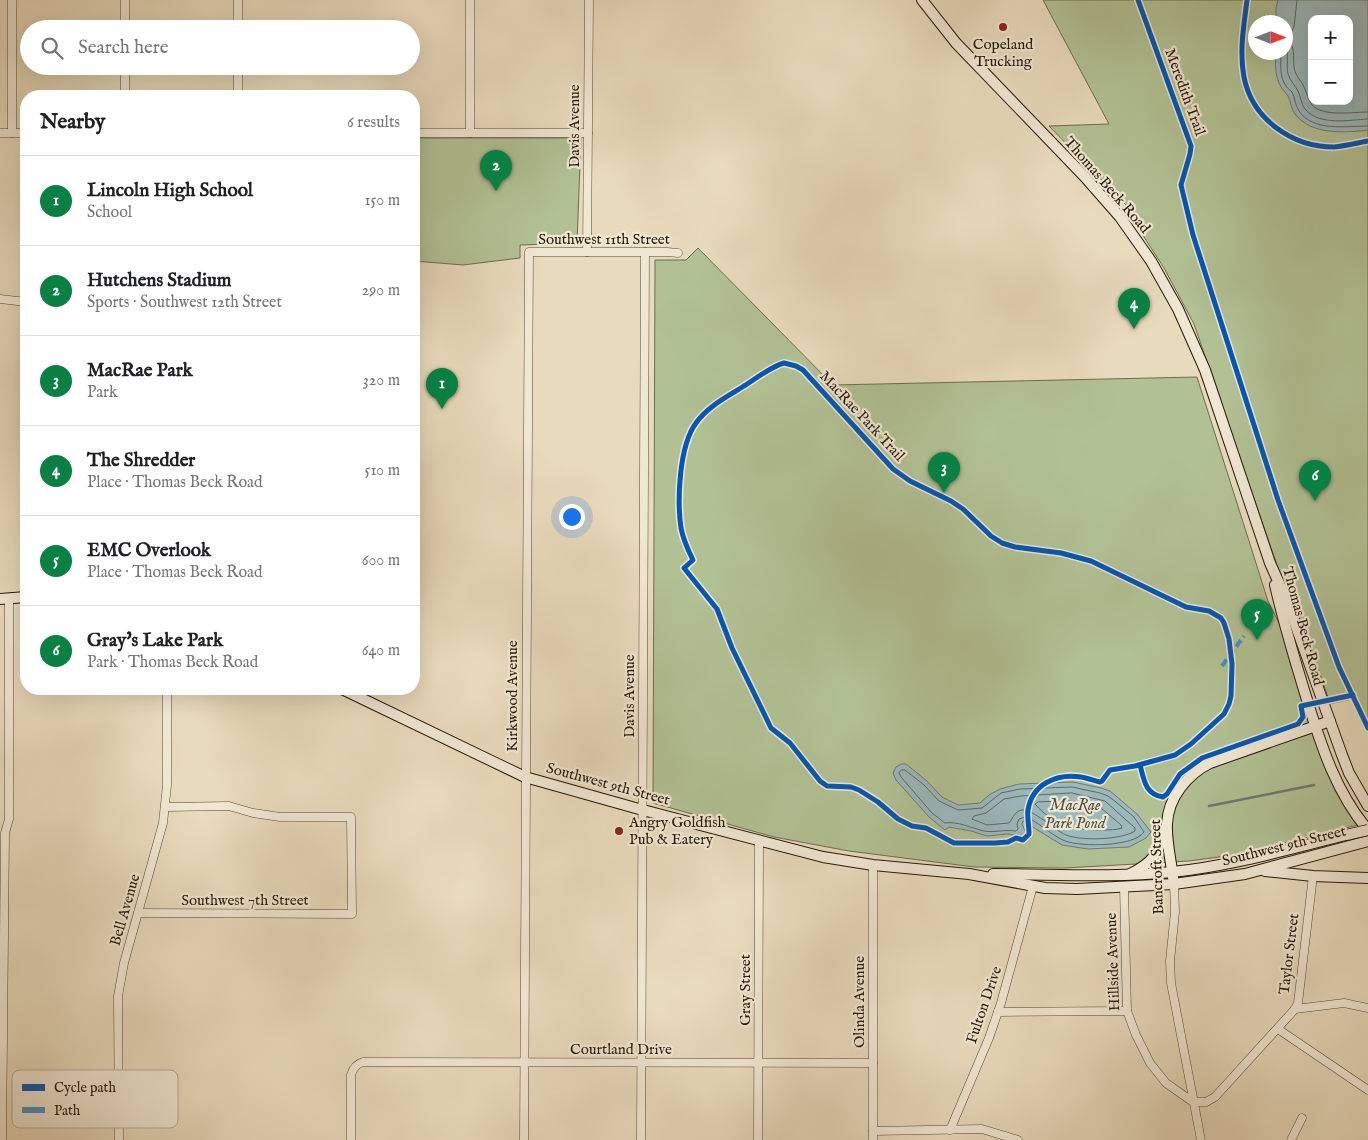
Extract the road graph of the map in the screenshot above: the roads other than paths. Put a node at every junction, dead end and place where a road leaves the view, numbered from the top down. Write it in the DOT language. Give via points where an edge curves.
graph roads {
  1 [pos="12,0"];
  2 [pos="125,0"];
  3 [pos="238,0"];
  4 [pos="470,0"];
  5 [pos="589,0"];
  6 [pos="922,0"];
  7 [pos="125,20"];
  8 [pos="238,20"];
  9 [pos="125,75"];
  10 [pos="238,75"];
  11 [pos="125,90"];
  12 [pos="238,90"];
  13 [pos="20,132"];
  14 [pos="0,133"];
  15 [pos="12,133"];
  16 [pos="420,133"];
  17 [pos="470,133"];
  18 [pos="588,133"];
  19 [pos="529,252"];
  20 [pos="587,252"];
  21 [pos="645,252"];
  22 [pos="678,253"];
  23 [pos="0,299"];
  24 [pos="20,301"];
  25 [pos="1270,563"];
  26 [pos="20,597"];
  27 [pos="4,598"];
  28 [pos="166,695"];
  29 [pos="354,695"];
  30 [pos="1330,721"];
  31 [pos="1315,726"];
  32 [pos="525,777"];
  33 [pos="166,806"];
  34 [pos="1368,806"];
  35 [pos="642,810"];
  36 [pos="1167,823"];
  37 [pos="1368,830"];
  38 [pos="2,833"];
  39 [pos="759,841"];
  40 [pos="1368,841"];
  41 [pos="873,865"];
  42 [pos="1256,871"];
  43 [pos="1173,872"];
  44 [pos="969,874"];
  45 [pos="1107,876"];
  46 [pos="1313,876"];
  47 [pos="1368,878"];
  48 [pos="1174,884"];
  49 [pos="1033,886"];
  50 [pos="1124,887"];
  51 [pos="138,913"];
  52 [pos="1368,1008"];
  53 [pos="1295,1009"];
  54 [pos="1127,1011"];
  55 [pos="998,1012"];
  56 [pos="1278,1030"];
  57 [pos="524,1063"];
  58 [pos="641,1063"];
  59 [pos="758,1063"];
  60 [pos="873,1063"];
  61 [pos="119,1070"];
  62 [pos="1368,1090"];
  63 [pos="1193,1102"];
  64 [pos="1302,1118"];
  65 [pos="1,1127"];
  66 [pos="950,1130"];
  67 [pos="873,1131"];
  68 [pos="989,1131"];
  69 [pos="2,1140"];
  70 [pos="351,1140"];
  71 [pos="524,1140"];
  72 [pos="641,1140"];
  73 [pos="758,1140"];
  74 [pos="873,1140"];
  75 [pos="989,1140"];
  76 [pos="1018,1140"];
  77 [pos="1201,1140"];
  78 [pos="1291,1140"];
  1 -- 15 [label="street"];
  2 -- 7 [label="street"];
  3 -- 8 [label="street"];
  4 -- 17 [label="street"];
  5 -- 18 [label="street, Davis Avenue"];
  6 -- 25 [label="main road, Thomas Beck Road" via="956,43 1084,176 1151,262 1178,309 1205,370"];
  9 -- 11 [label="street"];
  10 -- 12 [label="street"];
  13 -- 15 [label="street"];
  14 -- 15 [label="street"];
  16 -- 17 [label="street"];
  17 -- 18 [label="street"];
  18 -- 20 [label="street, Davis Avenue"];
  19 -- 20 [label="street, Southwest 11th Street"];
  19 -- 32 [label="street, Kirkwood Avenue"];
  20 -- 21 [label="street, Southwest 11th Street"];
  21 -- 22 [label="street, Southwest 11th Street"];
  21 -- 35 [label="street, Davis Avenue"];
  23 -- 24 [label="street"];
  25 -- 30 [label="main road, Thomas Beck Road"];
  25 -- 31 [label="main road, Thomas Beck Road"];
  26 -- 27 [label="main road"];
  27 -- 38 [label="street" via="9,819"];
  28 -- 33 [label="street, Bell Avenue"];
  29 -- 32 [label="main road, Southwest 9th Street"];
  30 -- 31 [label="main road, Bancroft Street"];
  30 -- 34 [label="main road, Thomas Beck Road" via="1349,773"];
  31 -- 36 [label="main road, Bancroft Street" via="1200,768 1181,787"];
  31 -- 37 [label="main road, Thomas Beck Road" via="1347,801"];
  32 -- 35 [label="main road, Southwest 9th Street"];
  32 -- 57 [label="street, Kirkwood Avenue"];
  33 -- 51 [label="street, Bell Avenue"];
  33 -- 51 [label="street, Southwest 7th Street" via="229,806 280,817 351,817 352,914"];
  35 -- 39 [label="main road, Southwest 9th Street"];
  35 -- 58 [label="street, Davis Avenue"];
  36 -- 43 [label="main road, Bancroft Street"];
  36 -- 45 [label="main road" via="1160,847 1145,866 1127,875"];
  37 -- 43 [label="main road, Southwest 9th Street, bridge" via="1255,857"];
  38 -- 65 [label="street"];
  39 -- 41 [label="main road, Southwest 9th Street"];
  39 -- 59 [label="street, Gray Street"];
  40 -- 42 [label="main road, Southwest 9th Street"];
  41 -- 44 [label="main road, Southwest 9th Street"];
  41 -- 60 [label="street, Olinda Avenue"];
  42 -- 46 [label="main road"];
  42 -- 48 [label="main road, Southwest 9th Street"];
  43 -- 45 [label="main road, Southwest 9th Street"];
  43 -- 48 [label="main road, Bancroft Street"];
  44 -- 45 [label="main road, Southwest 9th Street"];
  44 -- 49 [label="main road, Southwest 9th Street"];
  46 -- 47 [label="main road"];
  46 -- 53 [label="street, Taylor Street"];
  48 -- 50 [label="main road, Southwest 9th Street"];
  48 -- 63 [label="street, Bancroft Street" via="1171,983"];
  49 -- 50 [label="main road, Southwest 9th Street" via="1077,889"];
  49 -- 55 [label="street, Fulton Drive"];
  50 -- 54 [label="street, Hillside Avenue"];
  51 -- 61 [label="street, Bell Avenue" via="118,996"];
  52 -- 53 [label="street" via="1344,1003"];
  53 -- 56 [label="street, Taylor Street"];
  54 -- 55 [label="street"];
  54 -- 63 [label="street, Hillside Avenue" via="1150,1063 1166,1083"];
  55 -- 66 [label="street, Fulton Drive"];
  56 -- 62 [label="street"];
  56 -- 63 [label="street, Taylor Street" via="1215,1097 1206,1102"];
  57 -- 58 [label="street, Courtland Drive"];
  57 -- 70 [label="street, Courtland Drive" via="357,1064 351,1074"];
  57 -- 71 [label="street, Kirkwood Avenue"];
  58 -- 59 [label="street, Courtland Drive"];
  58 -- 72 [label="street, Davis Avenue"];
  59 -- 60 [label="street, Courtland Drive"];
  59 -- 73 [label="street, Gray Street"];
  60 -- 67 [label="street, Olinda Avenue"];
  63 -- 77 [label="street, Bancroft Street"];
  64 -- 78 [label="street"];
  65 -- 69 [label="street"];
  66 -- 67 [label="street"];
  66 -- 68 [label="street"];
  67 -- 74 [label="street, Olinda Avenue"];
  68 -- 75 [label="street"];
  68 -- 76 [label="street"];
}
